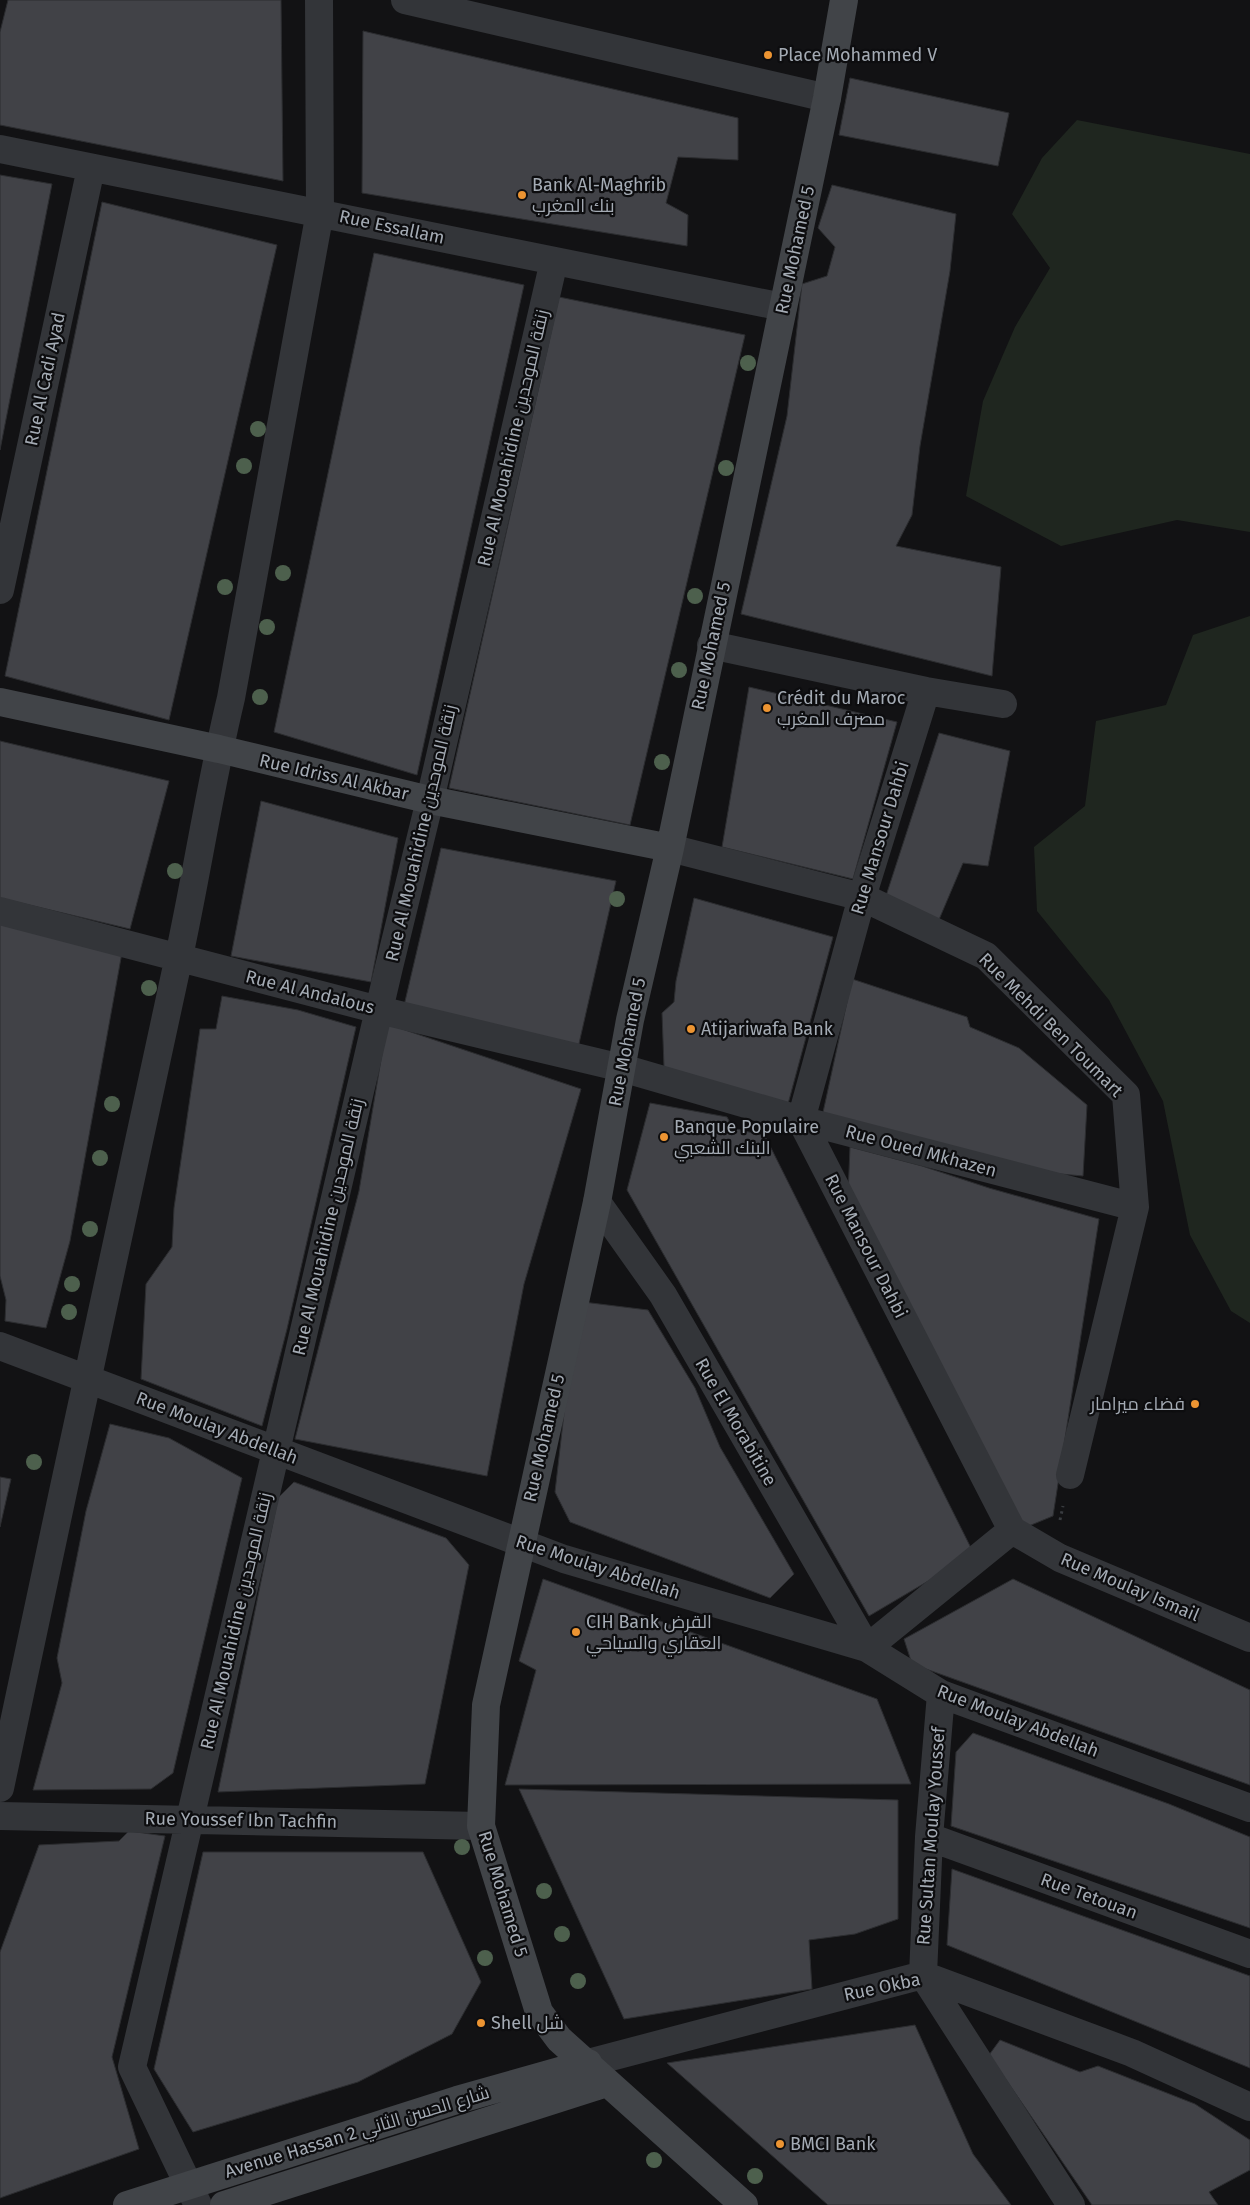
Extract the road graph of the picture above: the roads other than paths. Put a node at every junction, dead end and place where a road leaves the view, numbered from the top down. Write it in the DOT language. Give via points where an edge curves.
graph roads {
  1 [pos="320,0"];
  2 [pos="405,0"];
  3 [pos="844,0"];
  4 [pos="827,98"];
  5 [pos="0,150"];
  6 [pos="91,168"];
  7 [pos="320,212"];
  8 [pos="554,261"];
  9 [pos="783,307"];
  10 [pos="0,590"];
  11 [pos="712,645"];
  12 [pos="926,691"];
  13 [pos="0,702"];
  14 [pos="1003,704"];
  15 [pos="219,749"];
  16 [pos="430,800"];
  17 [pos="670,848"];
  18 [pos="862,897"];
  19 [pos="0,911"];
  20 [pos="178,959"];
  21 [pos="379,1010"];
  22 [pos="622,1068"];
  23 [pos="801,1120"];
  24 [pos="596,1202"];
  25 [pos="1135,1207"];
  26 [pos="0,1346"];
  27 [pos="86,1379"];
  28 [pos="276,1451"];
  29 [pos="1070,1475"];
  30 [pos="1012,1530"];
  31 [pos="521,1543"];
  32 [pos="1250,1638"];
  33 [pos="867,1648"];
  34 [pos="941,1694"];
  35 [pos="0,1788"];
  36 [pos="1250,1808"];
  37 [pos="0,1816"];
  38 [pos="190,1818"];
  39 [pos="481,1826"];
  40 [pos="929,1837"];
  41 [pos="1250,1954"];
  42 [pos="923,1974"];
  43 [pos="588,2063"];
  44 [pos="607,2083"];
  45 [pos="1250,2107"];
  46 [pos="193,2195"];
  47 [pos="127,2205"];
  48 [pos="224,2205"];
  49 [pos="744,2205"];
  50 [pos="1071,2205"];
  1 -- 7 [label="street"];
  2 -- 4 [label="street"];
  3 -- 4 [label="street, Rue Mohamed 5"];
  4 -- 9 [label="street, Rue Mohamed 5"];
  5 -- 6 [label="street, Rue Essallam"];
  6 -- 7 [label="street, Rue Essallam"];
  6 -- 10 [label="street, Rue Al Cadi Ayad"];
  7 -- 8 [label="street, Rue Essallam"];
  7 -- 15 [label="street"];
  8 -- 9 [label="street, Rue Essallam"];
  8 -- 16 [label="street, Rue Al Mouahidine زنقة الموحدين"];
  9 -- 11 [label="street, Rue Mohamed 5"];
  11 -- 12 [label="street"];
  11 -- 17 [label="street, Rue Mohamed 5"];
  12 -- 14 [label="street"];
  12 -- 18 [label="street, Rue Mansour Dahbi"];
  13 -- 15 [label="street, Rue Idriss Al Akbar"];
  15 -- 16 [label="street, Rue Idriss Al Akbar"];
  15 -- 20 [label="street"];
  16 -- 17 [label="street, Rue Idriss Al Akbar"];
  16 -- 21 [label="street, Rue Al Mouahidine زنقة الموحدين"];
  17 -- 18 [label="street, Rue Mehdi Ben Toumart"];
  17 -- 22 [label="street, Rue Mohamed 5"];
  18 -- 23 [label="street, Rue Mansour Dahbi"];
  18 -- 25 [label="street, Rue Mehdi Ben Toumart" via="986,956 1126,1095"];
  19 -- 20 [label="street, Rue Al Andalous"];
  20 -- 21 [label="street, Rue Al Andalous"];
  20 -- 27 [label="street"];
  21 -- 22 [label="street, Rue Al Andalous"];
  21 -- 28 [label="street, Rue Al Mouahidine زنقة الموحدين"];
  22 -- 23 [label="street, Rue Oued Mkhazen"];
  22 -- 24 [label="street, Rue Mohamed 5"];
  23 -- 25 [label="street, Rue Oued Mkhazen"];
  23 -- 30 [label="street, Rue Mansour Dahbi"];
  24 -- 31 [label="street, Rue Mohamed 5"];
  24 -- 33 [label="street, Rue El Morabitine" via="663,1295"];
  25 -- 29 [label="street, Rue Mehdi Ben Toumart"];
  26 -- 27 [label="street, Rue Moulay Abdellah"];
  27 -- 28 [label="street, Rue Moulay Abdellah"];
  27 -- 35 [label="street"];
  28 -- 31 [label="street, Rue Moulay Abdellah"];
  28 -- 38 [label="street, Rue Al Mouahidine زنقة الموحدين"];
  30 -- 32 [label="street, Rue Moulay Ismail" via="1060,1558"];
  30 -- 33 [label="street"];
  31 -- 33 [label="street, Rue Moulay Abdellah" via="564,1559"];
  31 -- 39 [label="street, Rue Mohamed 5" via="486,1705"];
  33 -- 34 [label="street, Rue Moulay Abdellah"];
  34 -- 36 [label="street, Rue Moulay Abdellah"];
  34 -- 40 [label="street, Rue Sultan Moulay Youssef"];
  37 -- 38 [label="street, Rue Youssef Ibn Tachfin"];
  38 -- 39 [label="street, Rue Youssef Ibn Tachfin"];
  38 -- 46 [label="street, Rue Al Mouahidine زنقة الموحدين" via="132,2067"];
  39 -- 43 [label="street, Rue Mohamed 5" via="539,2012 559,2039"];
  40 -- 41 [label="street, Rue Tetouan"];
  40 -- 42 [label="street, Rue Sultan Moulay Youssef"];
  42 -- 43 [label="street, Rue Okba"];
  42 -- 45 [label="street, Rue Okba" via="1132,2053"];
  42 -- 50 [label="street"];
  43 -- 44 [label="street, Rue Mohamed 5"];
  43 -- 46 [label="street, Avenue Hassan 2 شارع الحسن الثاني" via="457,2100"];
  44 -- 48 [label="street, Avenue Hassan 2 شارع الحسن الثاني"];
  44 -- 49 [label="street, Rue Mohamed 5"];
  46 -- 47 [label="street, Avenue Hassan 2 شارع الحسن الثاني"];
}
